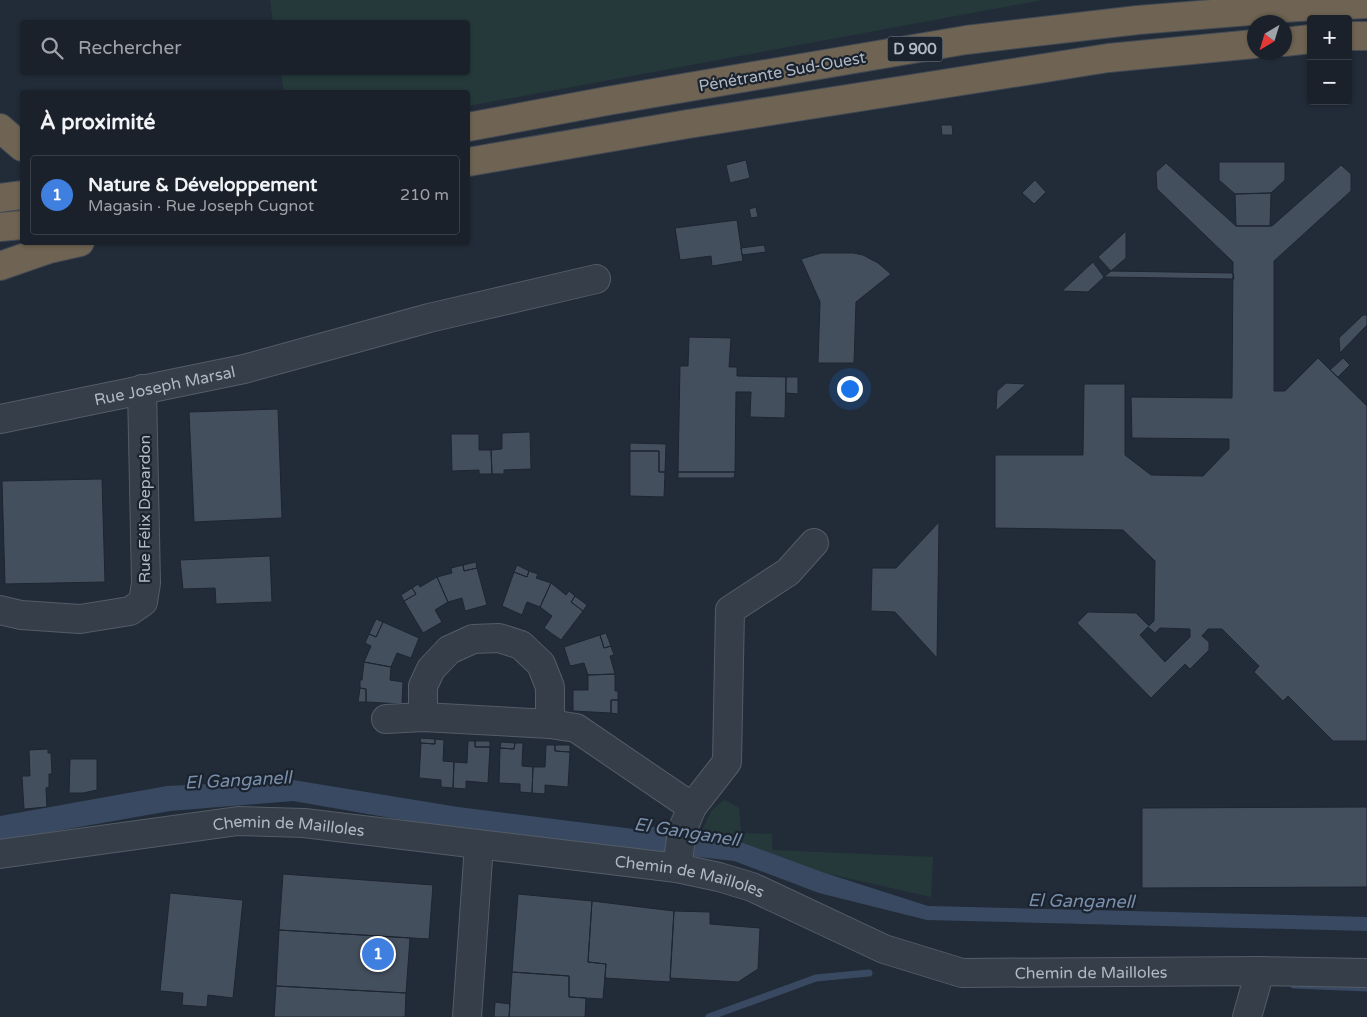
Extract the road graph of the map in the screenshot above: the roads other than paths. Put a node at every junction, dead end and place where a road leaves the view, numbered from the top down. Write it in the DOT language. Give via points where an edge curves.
graph roads {
  1 [pos="1367,4"];
  2 [pos="1352,36"];
  3 [pos="1367,36"];
  4 [pos="1307,39"];
  5 [pos="1292,41"];
  6 [pos="1247,45"];
  7 [pos="470,127"];
  8 [pos="0,128"];
  9 [pos="20,145"];
  10 [pos="470,162"];
  11 [pos="20,195"];
  12 [pos="0,198"];
  13 [pos="20,225"];
  14 [pos="0,227"];
  15 [pos="67,245"];
  16 [pos="0,266"];
  17 [pos="596,279"];
  18 [pos="142,389"];
  19 [pos="0,419"];
  20 [pos="814,543"];
  21 [pos="0,610"];
  22 [pos="423,717"];
  23 [pos="386,719"];
  24 [pos="550,724"];
  25 [pos="682,840"];
  26 [pos="478,845"];
  27 [pos="0,854"];
  28 [pos="1260,971"];
  29 [pos="1367,973"];
  30 [pos="467,1017"];
  31 [pos="1247,1017"];
  1 -- 7 [label="highway, Pénétrante Sud-Ouest / D 900" via="1138,20 966,40"];
  2 -- 3 [label="highway"];
  4 -- 5 [label="highway"];
  6 -- 10 [label="highway" via="1108,58"];
  8 -- 9 [label="highway"];
  11 -- 12 [label="highway"];
  13 -- 14 [label="highway"];
  15 -- 16 [label="highway"];
  17 -- 18 [label="street, Rue Joseph Marsal" via="429,318 244,369"];
  18 -- 19 [label="street, Rue Joseph Marsal"];
  18 -- 21 [label="street, Rue Félix Depardon" via="146,583 142,602 130,611 80,619 21,615"];
  20 -- 25 [label="street" via="788,572 730,610 727,762"];
  22 -- 23 [label="street"];
  22 -- 24 [label="street"];
  22 -- 24 [label="street" via="422,686 431,669 449,650 473,639 499,638 521,645 541,664 550,687"];
  24 -- 25 [label="street" via="576,728"];
  25 -- 26 [label="street, Chemin de Mailloles"];
  25 -- 28 [label="street, Chemin de Mailloles" via="719,877 752,887 884,949 962,973"];
  26 -- 27 [label="street, Chemin de Mailloles" via="304,823 238,821"];
  26 -- 30 [label="street"];
  28 -- 29 [label="street, Chemin de Mailloles"];
  28 -- 31 [label="street"];
}
